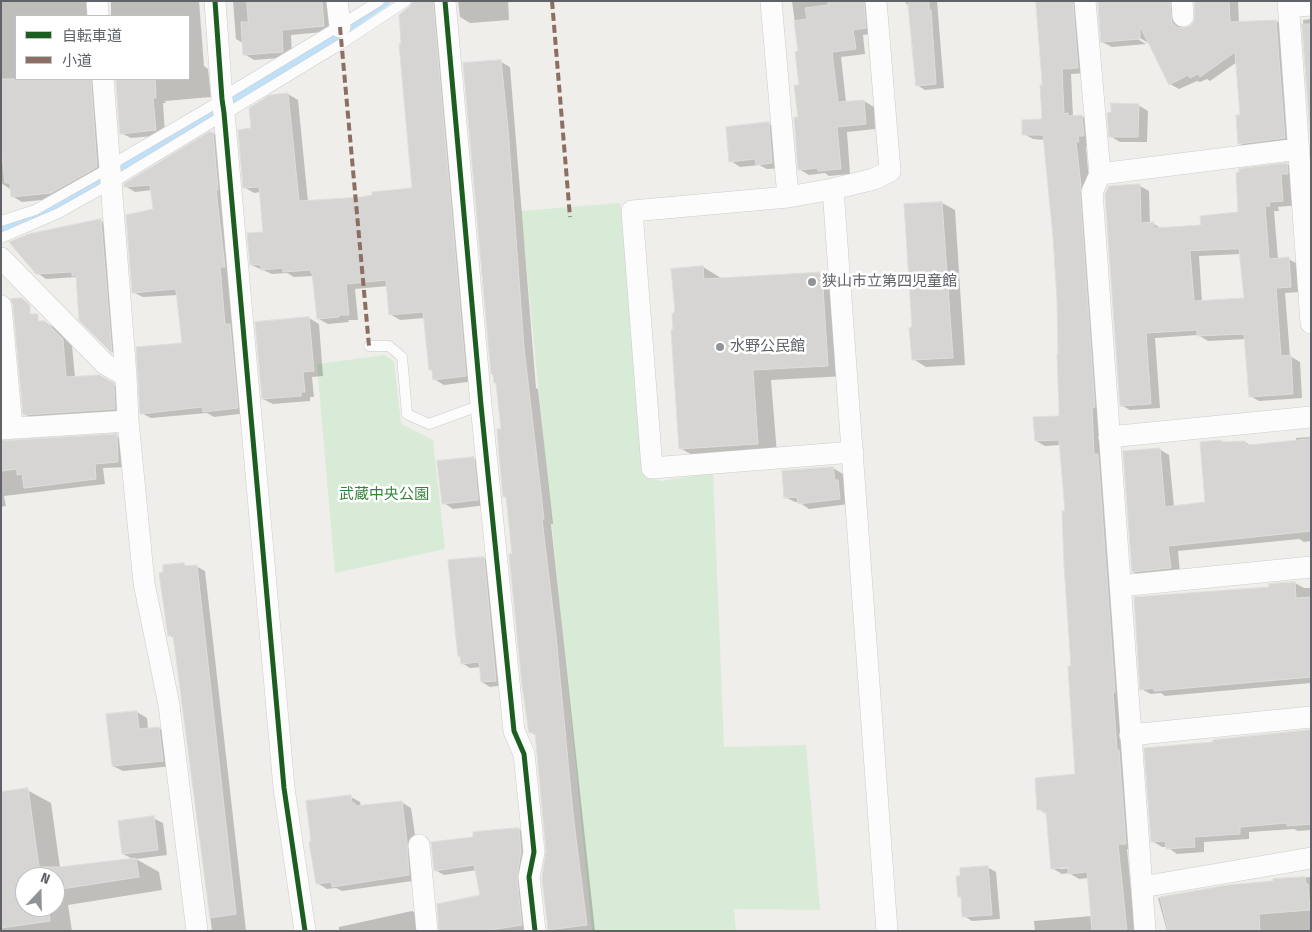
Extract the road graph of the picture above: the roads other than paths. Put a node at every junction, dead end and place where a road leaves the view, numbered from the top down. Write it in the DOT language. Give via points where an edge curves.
graph roads {
  1 [pos="97,1"];
  2 [pos="215,1"];
  3 [pos="337,1"];
  4 [pos="379,1"];
  5 [pos="406,1"];
  6 [pos="445,1"];
  7 [pos="771,1"];
  8 [pos="876,1"];
  9 [pos="1085,1"];
  10 [pos="1288,4"];
  11 [pos="1311,5"];
  12 [pos="98,15"];
  13 [pos="340,28"];
  14 [pos="103,80"];
  15 [pos="223,105"];
  16 [pos="1299,149"];
  17 [pos="1100,174"];
  18 [pos="111,175"];
  19 [pos="833,189"];
  20 [pos="788,197"];
  21 [pos="1,221"];
  22 [pos="1,238"];
  23 [pos="2,266"];
  24 [pos="1,306"];
  25 [pos="1311,323"];
  26 [pos="369,346"];
  27 [pos="126,376"];
  28 [pos="481,405"];
  29 [pos="1311,417"];
  30 [pos="128,420"];
  31 [pos="7,429"];
  32 [pos="1109,437"];
  33 [pos="852,452"];
  34 [pos="1311,567"];
  35 [pos="1120,586"];
  36 [pos="1311,717"];
  37 [pos="1130,734"];
  38 [pos="419,846"];
  39 [pos="1311,858"];
  40 [pos="1142,887"];
  41 [pos="197,931"];
  42 [pos="305,931"];
  43 [pos="427,931"];
  44 [pos="535,931"];
  45 [pos="887,931"];
  46 [pos="1145,931"];
  1 -- 12 [label="street"];
  2 -- 15 [label="street"];
  3 -- 13 [label="street"];
  4 -- 13 [label="lane"];
  5 -- 15 [label="lane" via="341,44"];
  6 -- 28 [label="street"];
  7 -- 20 [label="street"];
  8 -- 19 [label="street" via="890,171 874,179"];
  9 -- 17 [label="street"];
  10 -- 11 [label="street"];
  10 -- 16 [label="street"];
  13 -- 15 [label="lane"];
  14 -- 18 [label="street"];
  15 -- 18 [label="lane"];
  15 -- 18 [label="lane" via="213,105 119,160"];
  15 -- 42 [label="street" via="284,788"];
  16 -- 17 [label="street"];
  16 -- 25 [label="street"];
  17 -- 32 [label="street" via="1092,192"];
  18 -- 21 [label="lane" via="35,210"];
  18 -- 22 [label="lane" via="60,213"];
  18 -- 27 [label="street"];
  19 -- 20 [label="street"];
  19 -- 33 [label="street"];
  20 -- 33 [label="street" via="632,211 652,468"];
  23 -- 27 [label="street" via="105,364"];
  24 -- 31 [label="street"];
  26 -- 28 [label="lane" via="389,346 402,358 407,414 429,424"];
  27 -- 30 [label="street"];
  28 -- 44 [label="street" via="514,731 524,754 534,852 529,877"];
  29 -- 32 [label="street"];
  30 -- 31 [label="street"];
  30 -- 41 [label="street" via="144,583 169,705"];
  32 -- 35 [label="street"];
  33 -- 45 [label="street"];
  34 -- 35 [label="street"];
  35 -- 37 [label="street"];
  36 -- 37 [label="street"];
  37 -- 40 [label="street"];
  38 -- 43 [label="street"];
  39 -- 40 [label="street"];
  40 -- 46 [label="street"];
}
